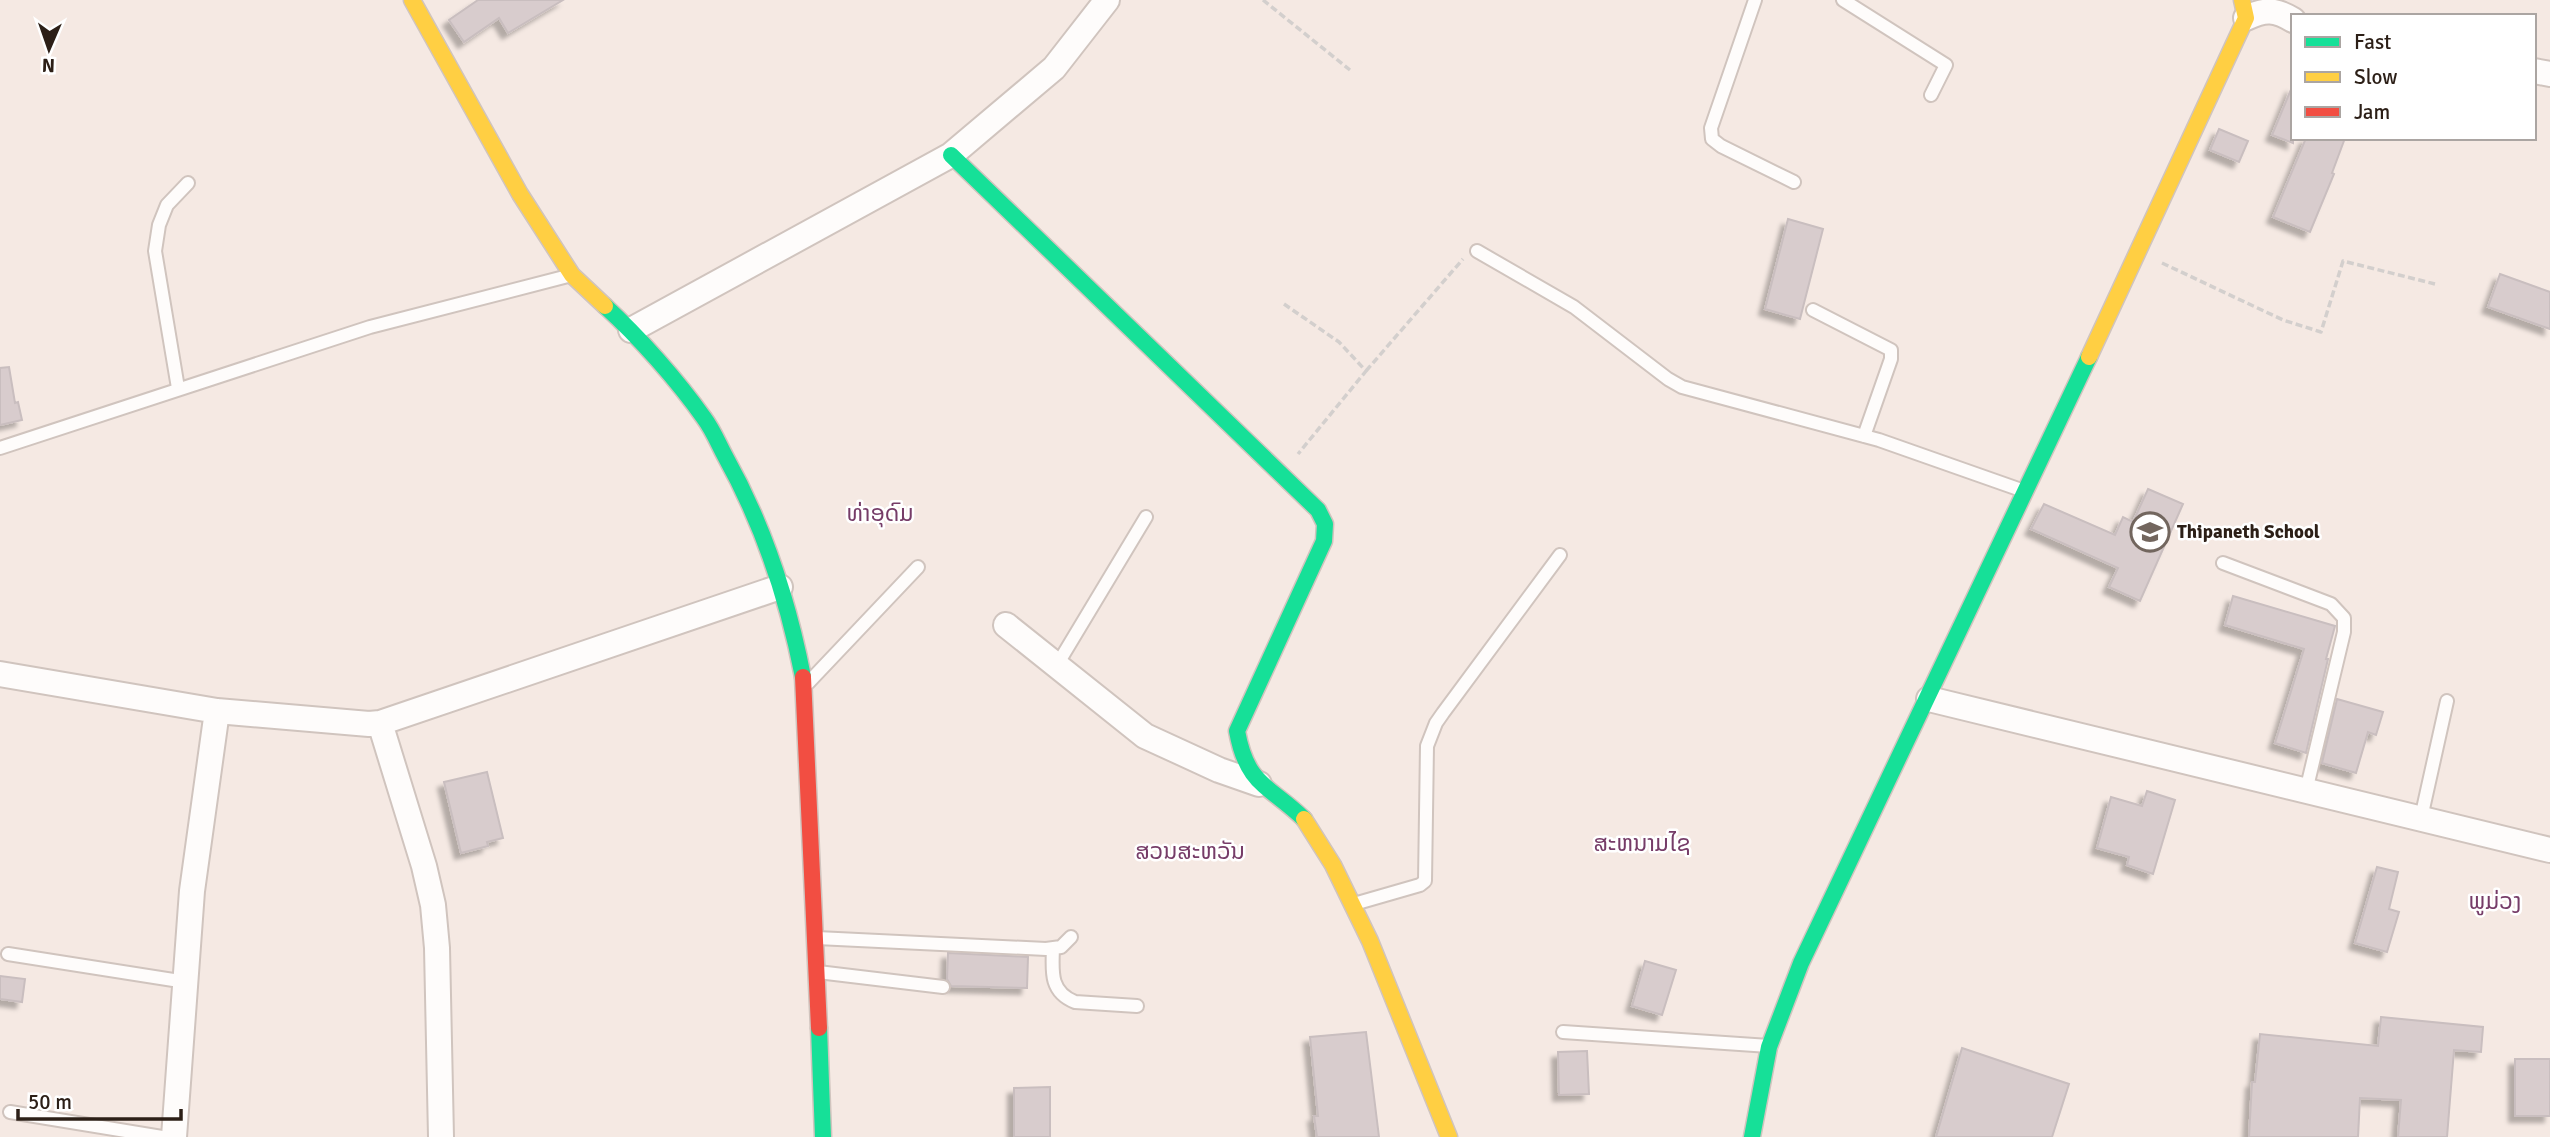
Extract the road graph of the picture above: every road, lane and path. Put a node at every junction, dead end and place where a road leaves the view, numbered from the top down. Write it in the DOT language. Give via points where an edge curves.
graph roads {
  1 [pos="1107,0"];
  2 [pos="1263,0"];
  3 [pos="1755,0"];
  4 [pos="1843,0"];
  5 [pos="417,2"];
  6 [pos="2244,9"];
  7 [pos="2289,12"];
  8 [pos="1350,70"];
  9 [pos="1931,95"];
  10 [pos="951,155"];
  11 [pos="1794,182"];
  12 [pos="188,183"];
  13 [pos="1477,251"];
  14 [pos="2137,251"];
  15 [pos="572,275"];
  16 [pos="2435,284"];
  17 [pos="1284,304"];
  18 [pos="1813,310"];
  19 [pos="631,330"];
  20 [pos="1366,371"];
  21 [pos="178,388"];
  22 [pos="1864,436"];
  23 [pos="0,448"];
  24 [pos="1281,475"];
  25 [pos="2028,492"];
  26 [pos="1146,517"];
  27 [pos="1560,555"];
  28 [pos="2222,563"];
  29 [pos="918,566"];
  30 [pos="780,587"];
  31 [pos="1006,625"];
  32 [pos="1057,665"];
  33 [pos="0,674"];
  34 [pos="805,686"];
  35 [pos="1929,699"];
  36 [pos="2447,701"];
  37 [pos="217,711"];
  38 [pos="380,723"];
  39 [pos="1259,784"];
  40 [pos="2306,790"];
  41 [pos="2421,818"];
  42 [pos="2550,850"];
  43 [pos="1354,904"];
  44 [pos="1071,937"];
  45 [pos="817,938"];
  46 [pos="1053,949"];
  47 [pos="8,954"];
  48 [pos="818,972"];
  49 [pos="186,982"];
  50 [pos="943,987"];
  51 [pos="1137,1006"];
  52 [pos="1563,1032"];
  53 [pos="1769,1046"];
  54 [pos="10,1112"];
  55 [pos="162,1137"];
  56 [pos="174,1137"];
  57 [pos="441,1137"];
  58 [pos="823,1137"];
  59 [pos="1449,1137"];
  60 [pos="1752,1137"];
  1 -- 10 [label="street" via="1054,68"];
  2 -- 8 [label="path"];
  3 -- 11 [label="lane" via="1711,128 1712,139"];
  4 -- 9 [label="lane" via="1946,65"];
  5 -- 15 [label="street" via="520,194"];
  6 -- 7 [label="street"];
  6 -- 14 [label="street"];
  10 -- 19 [label="street"];
  10 -- 24 [label="street"];
  12 -- 21 [label="lane" via="167,205 155,251"];
  13 -- 20 [label="path" via="1469,251"];
  13 -- 22 [label="lane" via="1574,307 1682,387"];
  14 -- 16 [label="path" via="2283,320 2321,332 2343,261"];
  14 -- 25 [label="street"];
  15 -- 19 [label="street"];
  15 -- 21 [label="lane" via="370,327"];
  17 -- 20 [label="path" via="1339,342"];
  18 -- 22 [label="lane" via="1891,350"];
  19 -- 30 [label="street" via="705,419 737,477"];
  20 -- 24 [label="path"];
  21 -- 23 [label="lane"];
  22 -- 25 [label="lane"];
  24 -- 39 [label="street" via="1318,510 1325,524 1324,541 1237,731 1240,754"];
  25 -- 35 [label="street"];
  26 -- 32 [label="lane"];
  27 -- 43 [label="lane" via="1430,735 1425,881"];
  28 -- 40 [label="lane" via="2331,604 2344,618"];
  29 -- 34 [label="lane"];
  30 -- 34 [label="street"];
  30 -- 38 [label="street"];
  31 -- 32 [label="street"];
  32 -- 39 [label="street" via="1145,736"];
  33 -- 37 [label="street"];
  34 -- 45 [label="street"];
  35 -- 40 [label="street"];
  35 -- 53 [label="street" via="1801,962"];
  36 -- 41 [label="lane"];
  37 -- 38 [label="street"];
  37 -- 49 [label="street" via="192,891"];
  38 -- 57 [label="street" via="433,905"];
  39 -- 43 [label="street" via="1299,812 1311,827"];
  40 -- 41 [label="street"];
  41 -- 42 [label="street"];
  43 -- 59 [label="street"];
  44 -- 46 [label="lane"];
  45 -- 46 [label="lane"];
  45 -- 48 [label="street"];
  46 -- 51 [label="lane" via="1052,977 1067,999"];
  47 -- 49 [label="lane"];
  48 -- 50 [label="lane"];
  48 -- 58 [label="street"];
  49 -- 56 [label="street"];
  52 -- 53 [label="lane"];
  53 -- 60 [label="street"];
  54 -- 55 [label="lane"];
}
